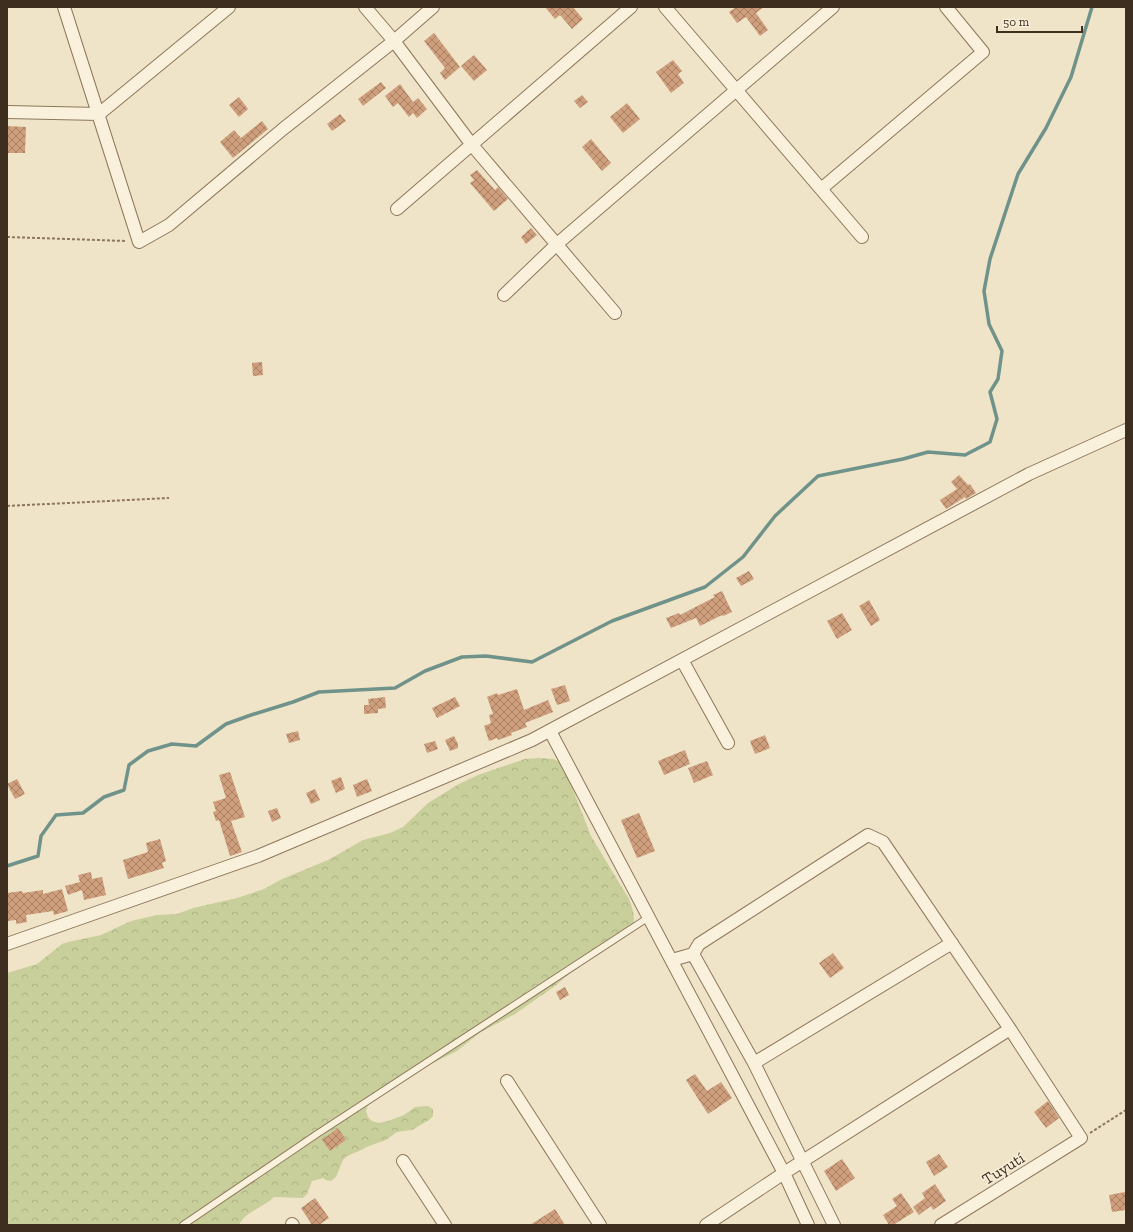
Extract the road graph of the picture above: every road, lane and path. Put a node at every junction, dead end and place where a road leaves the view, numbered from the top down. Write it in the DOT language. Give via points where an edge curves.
graph roads {
  1 [pos="64,7"];
  2 [pos="229,7"];
  3 [pos="365,7"];
  4 [pos="433,7"];
  5 [pos="631,7"];
  6 [pos="665,7"];
  7 [pos="833,7"];
  8 [pos="946,7"];
  9 [pos="394,41"];
  10 [pos="736,91"];
  11 [pos="7,112"];
  12 [pos="99,114"];
  13 [pos="472,144"];
  14 [pos="821,189"];
  15 [pos="397,209"];
  16 [pos="7,237"];
  17 [pos="862,237"];
  18 [pos="139,242"];
  19 [pos="556,244"];
  20 [pos="504,295"];
  21 [pos="615,313"];
  22 [pos="1126,430"];
  23 [pos="169,498"];
  24 [pos="7,506"];
  25 [pos="682,660"];
  26 [pos="550,731"];
  27 [pos="728,743"];
  28 [pos="649,917"];
  29 [pos="952,943"];
  30 [pos="7,944"];
  31 [pos="693,954"];
  32 [pos="672,960"];
  33 [pos="1010,1029"];
  34 [pos="754,1063"];
  35 [pos="507,1081"];
  36 [pos="1126,1110"];
  37 [pos="1081,1138"];
  38 [pos="403,1161"];
  39 [pos="802,1162"];
  40 [pos="784,1173"];
  41 [pos="183,1225"];
  42 [pos="445,1225"];
  43 [pos="600,1225"];
  44 [pos="706,1225"];
  45 [pos="808,1225"];
  46 [pos="834,1225"];
  47 [pos="941,1225"];
  1 -- 12 [label="street"];
  2 -- 12 [label="street"];
  3 -- 9 [label="street"];
  4 -- 9 [label="street"];
  5 -- 13 [label="street"];
  6 -- 10 [label="street"];
  7 -- 10 [label="street"];
  8 -- 14 [label="street" via="983,52"];
  9 -- 13 [label="street"];
  9 -- 18 [label="street" via="283,129 169,225"];
  10 -- 14 [label="street"];
  10 -- 19 [label="street"];
  11 -- 12 [label="street"];
  12 -- 18 [label="street"];
  13 -- 15 [label="street"];
  13 -- 19 [label="street"];
  14 -- 17 [label="street"];
  16 -- 18 [label="path"];
  19 -- 20 [label="street"];
  19 -- 21 [label="street"];
  22 -- 25 [label="street" via="1029,474"];
  23 -- 24 [label="path"];
  25 -- 26 [label="street"];
  25 -- 27 [label="street"];
  26 -- 28 [label="street"];
  26 -- 30 [label="street" via="258,856"];
  28 -- 32 [label="street"];
  28 -- 41 [label="lane" via="317,1134"];
  29 -- 31 [label="street" via="883,842 868,835 699,944"];
  29 -- 33 [label="street"];
  29 -- 34 [label="street"];
  31 -- 32 [label="street"];
  31 -- 34 [label="street"];
  32 -- 40 [label="street"];
  33 -- 37 [label="street"];
  33 -- 39 [label="street"];
  34 -- 39 [label="street"];
  35 -- 43 [label="street"];
  36 -- 37 [label="path"];
  37 -- 47 [label="street, Tuyutí"];
  38 -- 42 [label="street"];
  39 -- 40 [label="street"];
  39 -- 46 [label="street"];
  40 -- 44 [label="street"];
  40 -- 45 [label="street"];
}
